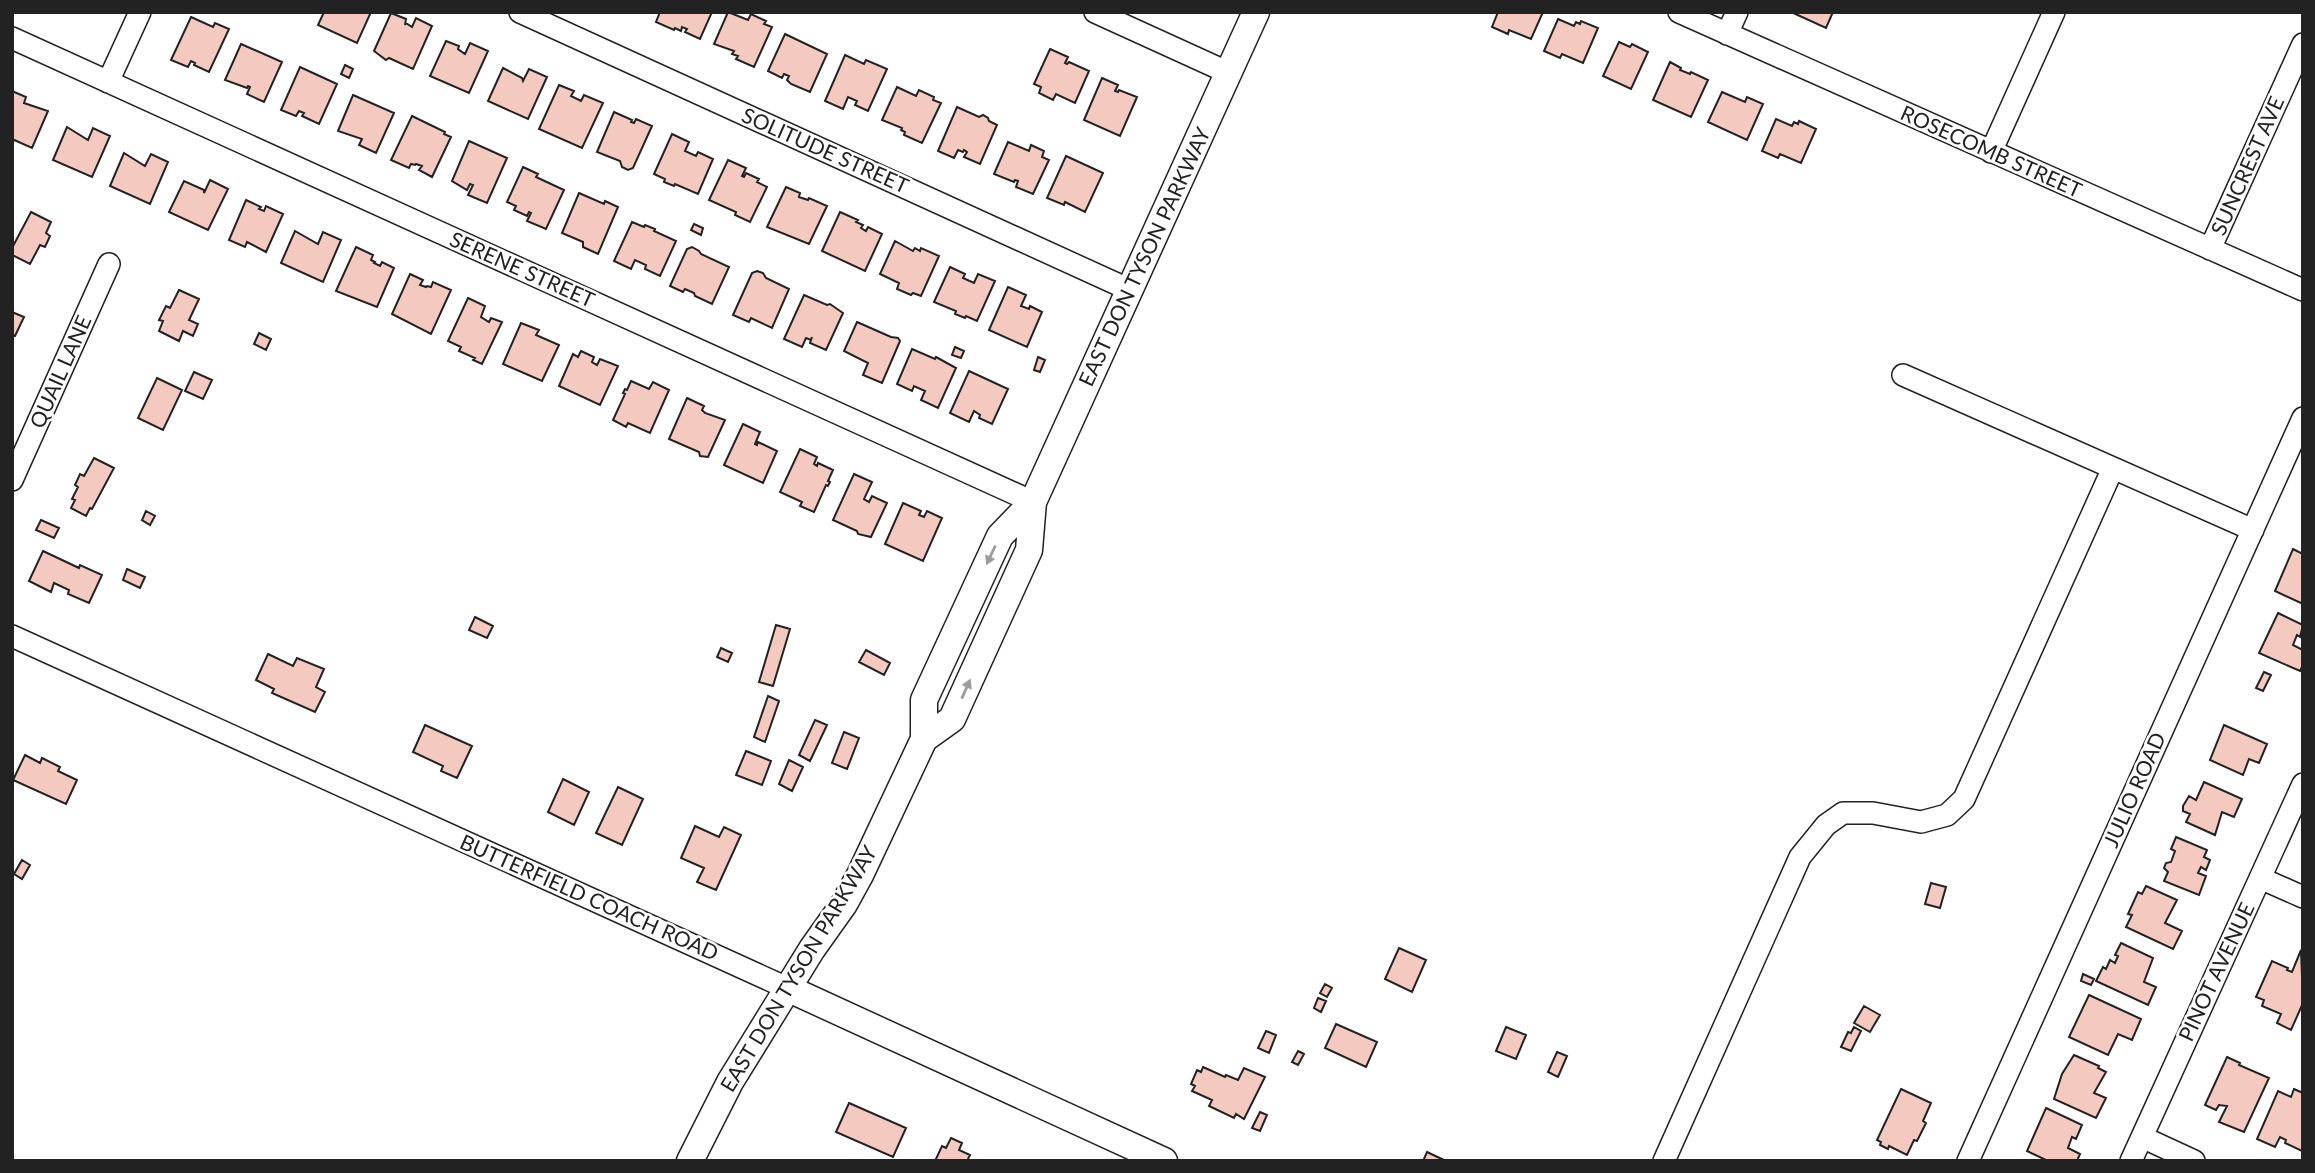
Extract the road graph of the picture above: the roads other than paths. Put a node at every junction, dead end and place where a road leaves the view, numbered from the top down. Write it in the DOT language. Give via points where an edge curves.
graph roads {
  1 [pos="140,12"];
  2 [pos="520,12"];
  3 [pos="1095,12"];
  4 [pos="1256,12"];
  5 [pos="1679,12"];
  6 [pos="1737,12"];
  7 [pos="2054,12"];
  8 [pos="1727,34"];
  9 [pos="12,38"];
  10 [pos="2303,44"];
  11 [pos="1228,73"];
  12 [pos="108,82"];
  13 [pos="1991,152"];
  14 [pos="2210,249"];
  15 [pos="109,264"];
  16 [pos="1130,290"];
  17 [pos="2303,290"];
  18 [pos="1903,375"];
  19 [pos="2303,418"];
  20 [pos="2113,468"];
  21 [pos="12,480"];
  22 [pos="1033,502"];
  23 [pos="2253,530"];
  24 [pos="12,636"];
  25 [pos="2303,784"];
  26 [pos="2260,877"];
  27 [pos="2303,897"];
  28 [pos="787,988"];
  29 [pos="2142,1137"];
  30 [pos="690,1161"];
  31 [pos="1164,1161"];
  32 [pos="1664,1161"];
  33 [pos="1968,1161"];
  34 [pos="2131,1161"];
  35 [pos="2194,1161"];
  1 -- 12 [label="street"];
  2 -- 16 [label="street, SOLITUDE STREET"];
  3 -- 11 [label="street"];
  4 -- 11 [label="main road, EAST DON TYSON PARKWAY"];
  5 -- 8 [label="street, ROSECOMB STREET"];
  6 -- 8 [label="street"];
  7 -- 13 [label="street"];
  8 -- 13 [label="street, ROSECOMB STREET"];
  9 -- 12 [label="street, SERENE STREET"];
  10 -- 14 [label="street, SUNCREST AVE"];
  11 -- 16 [label="main road, EAST DON TYSON PARKWAY"];
  12 -- 22 [label="street, SERENE STREET"];
  13 -- 14 [label="street, ROSECOMB STREET"];
  14 -- 17 [label="street, ROSECOMB STREET"];
  15 -- 21 [label="street, QUAIL LANE"];
  16 -- 22 [label="main road, EAST DON TYSON PARKWAY"];
  18 -- 20 [label="street"];
  19 -- 23 [label="street, JULIO ROAD"];
  20 -- 23 [label="street"];
  20 -- 32 [label="street" via="1964,799 1947,815 1921,822 1843,813 1826,825 1800,857"];
  22 -- 28 [label="main road, EAST DON TYSON PARKWAY" via="1000,536 924,700 924,739 884,827 844,904"];
  23 -- 33 [label="street, JULIO ROAD"];
  24 -- 28 [label="street, BUTTERFIELD COACH ROAD"];
  25 -- 26 [label="street, PINOT AVENUE"];
  26 -- 27 [label="street"];
  26 -- 29 [label="street, PINOT AVENUE"];
  28 -- 30 [label="main road, EAST DON TYSON PARKWAY" via="718,1103"];
  28 -- 31 [label="main road, BUTTERFIELD COACH ROAD"];
  29 -- 34 [label="street, PINOT AVENUE"];
  29 -- 35 [label="street"];
}
